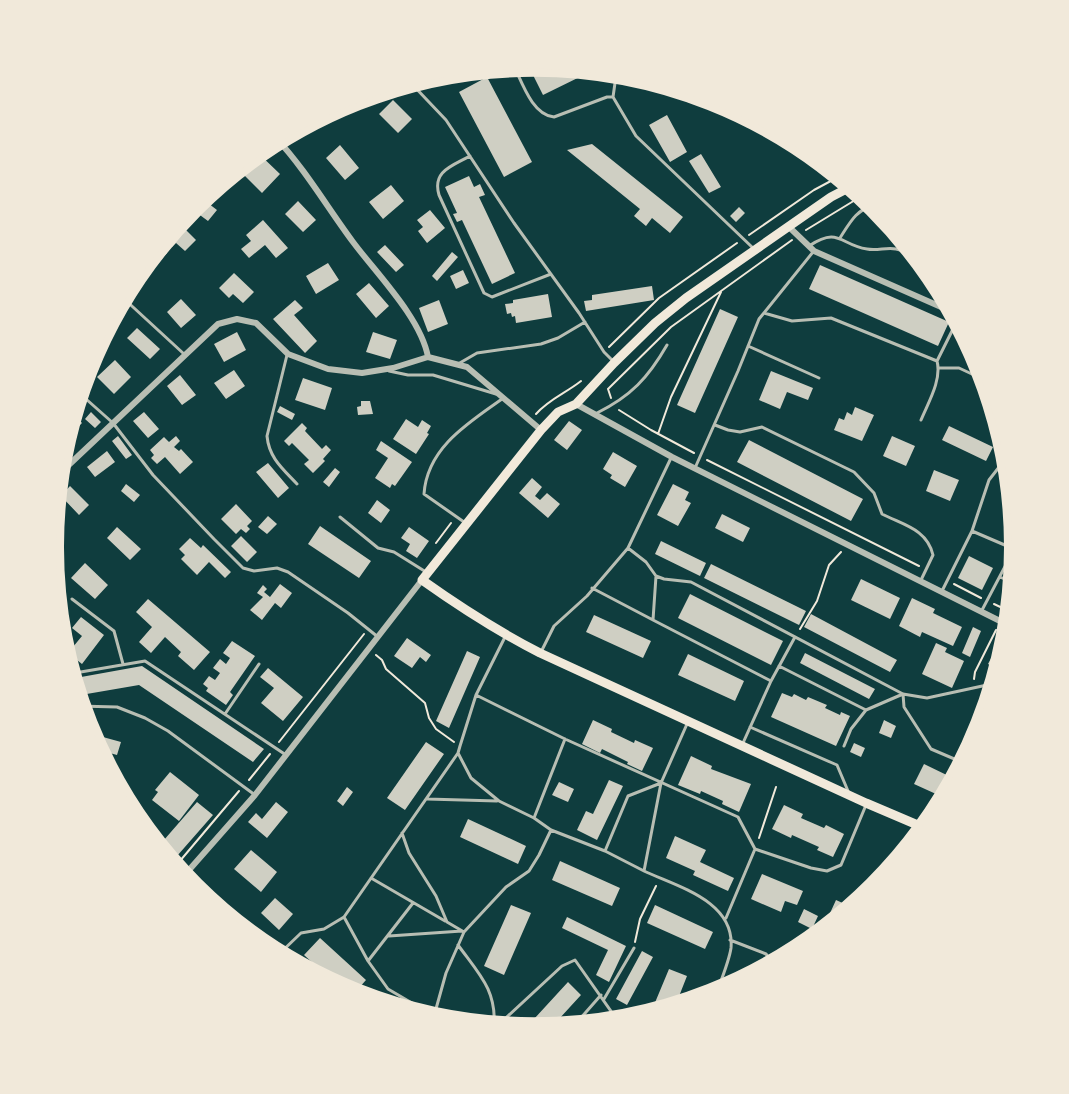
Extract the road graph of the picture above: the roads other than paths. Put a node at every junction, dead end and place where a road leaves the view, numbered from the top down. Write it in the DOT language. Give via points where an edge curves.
graph roads {
  1 [pos="518,74"];
  2 [pos="613,80"];
  3 [pos="416,88"];
  4 [pos="613,97"];
  5 [pos="282,145"];
  6 [pos="470,156"];
  7 [pos="846,189"];
  8 [pos="866,207"];
  9 [pos="788,226"];
  10 [pos="840,238"];
  11 [pos="754,249"];
  12 [pos="812,249"];
  13 [pos="907,254"];
  14 [pos="551,274"];
  15 [pos="128,303"];
  16 [pos="945,310"];
  17 [pos="763,313"];
  18 [pos="585,322"];
  19 [pos="954,326"];
  20 [pos="667,345"];
  21 [pos="748,346"];
  22 [pos="288,354"];
  23 [pos="185,355"];
  24 [pos="428,357"];
  25 [pos="937,362"];
  26 [pos="614,363"];
  27 [pos="458,364"];
  28 [pos="939,368"];
  29 [pos="381,370"];
  30 [pos="977,377"];
  31 [pos="819,378"];
  32 [pos="84,397"];
  33 [pos="500,397"];
  34 [pos="576,404"];
  35 [pos="596,414"];
  36 [pos="921,420"];
  37 [pos="113,423"];
  38 [pos="714,425"];
  39 [pos="541,430"];
  40 [pos="672,457"];
  41 [pos="1002,464"];
  42 [pos="67,467"];
  43 [pos="695,468"];
  44 [pos="297,484"];
  45 [pos="340,517"];
  46 [pos="466,524"];
  47 [pos="972,531"];
  48 [pos="1009,546"];
  49 [pos="628,548"];
  50 [pos="1009,561"];
  51 [pos="425,576"];
  52 [pos="656,576"];
  53 [pos="1000,577"];
  54 [pos="1008,580"];
  55 [pos="920,582"];
  56 [pos="592,588"];
  57 [pos="941,592"];
  58 [pos="72,599"];
  59 [pos="981,612"];
  60 [pos="653,620"];
  61 [pos="1003,623"];
  62 [pos="506,635"];
  63 [pos="795,637"];
  64 [pos="379,638"];
  65 [pos="540,653"];
  66 [pos="123,664"];
  67 [pos="259,664"];
  68 [pos="779,666"];
  69 [pos="77,673"];
  70 [pos="771,681"];
  71 [pos="988,685"];
  72 [pos="903,694"];
  73 [pos="476,695"];
  74 [pos="87,706"];
  75 [pos="866,710"];
  76 [pos="225,714"];
  77 [pos="688,721"];
  78 [pos="750,727"];
  79 [pos="565,739"];
  80 [pos="741,746"];
  81 [pos="844,746"];
  82 [pos="458,753"];
  83 [pos="286,754"];
  84 [pos="958,760"];
  85 [pos="661,783"];
  86 [pos="255,795"];
  87 [pos="849,795"];
  88 [pos="427,799"];
  89 [pos="500,801"];
  90 [pos="866,803"];
  91 [pos="534,818"];
  92 [pos="919,825"];
  93 [pos="551,830"];
  94 [pos="402,833"];
  95 [pos="755,849"];
  96 [pos="605,851"];
  97 [pos="188,871"];
  98 [pos="644,871"];
  99 [pos="371,878"];
  100 [pos="413,903"];
  101 [pos="344,918"];
  102 [pos="726,918"];
  103 [pos="447,922"];
  104 [pos="463,931"];
  105 [pos="389,936"];
  106 [pos="730,940"];
  107 [pos="458,945"];
  108 [pos="634,948"];
  109 [pos="284,950"];
  110 [pos="770,959"];
  111 [pos="368,961"];
  112 [pos="719,984"];
  113 [pos="601,994"];
  114 [pos="604,999"];
  115 [pos="417,1006"];
  116 [pos="436,1010"];
  117 [pos="614,1014"];
  118 [pos="495,1019"];
  119 [pos="580,1019"];
  120 [pos="504,1020"];
  1 -- 4 [label="lane" via="532,100 548,116"];
  2 -- 4 [label="lane"];
  3 -- 6 [label="lane" via="446,120"];
  4 -- 11 [label="lane" via="636,136"];
  5 -- 24 [label="street" via="398,300 425,344"];
  6 -- 14 [label="lane"];
  6 -- 14 [label="lane" via="442,172 436,186 484,292 492,297"];
  7 -- 9 [label="main road"];
  8 -- 10 [label="lane" via="853,216"];
  9 -- 11 [label="main road"];
  9 -- 12 [label="street"];
  10 -- 12 [label="lane" via="823,238"];
  10 -- 13 [label="lane" via="867,249 896,249"];
  11 -- 26 [label="main road" via="655,323"];
  12 -- 16 [label="street"];
  12 -- 17 [label="lane"];
  14 -- 18 [label="lane"];
  15 -- 23 [label="lane"];
  17 -- 21 [label="lane"];
  17 -- 25 [label="lane" via="792,321 831,318"];
  18 -- 26 [label="lane"];
  18 -- 27 [label="lane" via="541,344 477,353"];
  19 -- 25 [label="lane"];
  20 -- 35 [label="lane" via="654,368 632,392"];
  21 -- 31 [label="lane"];
  21 -- 38 [label="lane"];
  22 -- 23 [label="street" via="256,323 237,319 218,324"];
  22 -- 29 [label="street" via="328,369"];
  22 -- 44 [label="lane" via="267,436 272,458"];
  23 -- 37 [label="street"];
  24 -- 27 [label="street"];
  24 -- 29 [label="street"];
  25 -- 28 [label="lane"];
  26 -- 34 [label="main road"];
  27 -- 33 [label="street" via="467,367"];
  28 -- 30 [label="lane" via="959,368"];
  28 -- 36 [label="lane"];
  29 -- 33 [label="lane" via="433,375"];
  32 -- 37 [label="lane"];
  33 -- 39 [label="street"];
  33 -- 46 [label="lane" via="444,443 425,478 424,494"];
  34 -- 35 [label="street"];
  34 -- 39 [label="main road" via="558,412"];
  35 -- 40 [label="street"];
  37 -- 42 [label="street"];
  37 -- 64 [label="lane" via="153,476 243,568 277,568 288,572"];
  38 -- 43 [label="lane"];
  38 -- 55 [label="lane" via="740,432 762,427 854,472 874,493 882,514 928,540 933,555"];
  39 -- 46 [label="main road"];
  40 -- 43 [label="street"];
  40 -- 49 [label="lane"];
  41 -- 47 [label="lane" via="989,480"];
  43 -- 55 [label="street"];
  45 -- 51 [label="lane" via="378,548 394,552"];
  46 -- 51 [label="main road"];
  47 -- 48 [label="lane"];
  47 -- 57 [label="lane"];
  49 -- 52 [label="lane"];
  49 -- 56 [label="lane"];
  50 -- 53 [label="lane"];
  51 -- 62 [label="main road" via="455,603"];
  51 -- 64 [label="street"];
  52 -- 60 [label="lane"];
  52 -- 63 [label="lane" via="691,582"];
  53 -- 54 [label="lane"];
  53 -- 59 [label="lane"];
  55 -- 57 [label="street"];
  56 -- 60 [label="lane"];
  56 -- 65 [label="lane" via="554,626"];
  57 -- 59 [label="street"];
  58 -- 66 [label="lane" via="114,631"];
  59 -- 61 [label="street"];
  60 -- 70 [label="lane"];
  62 -- 65 [label="main road"];
  62 -- 73 [label="lane"];
  63 -- 68 [label="lane"];
  63 -- 72 [label="lane"];
  64 -- 83 [label="street"];
  65 -- 77 [label="main road"];
  66 -- 69 [label="lane"];
  66 -- 76 [label="lane" via="145,661"];
  67 -- 76 [label="lane"];
  68 -- 70 [label="lane"];
  68 -- 75 [label="lane"];
  70 -- 78 [label="lane"];
  71 -- 72 [label="lane" via="927,699"];
  72 -- 75 [label="lane"];
  72 -- 84 [label="lane" via="904,707 931,748"];
  73 -- 79 [label="lane"];
  73 -- 82 [label="lane"];
  74 -- 86 [label="lane" via="117,707 145,718"];
  75 -- 81 [label="lane"];
  76 -- 83 [label="lane"];
  77 -- 80 [label="main road"];
  77 -- 85 [label="lane"];
  78 -- 80 [label="lane"];
  78 -- 87 [label="lane" via="837,765"];
  79 -- 85 [label="lane"];
  79 -- 91 [label="lane"];
  80 -- 87 [label="main road"];
  82 -- 88 [label="lane"];
  82 -- 89 [label="lane" via="471,778"];
  83 -- 86 [label="street"];
  85 -- 95 [label="lane" via="738,817"];
  85 -- 96 [label="lane" via="628,796"];
  85 -- 98 [label="lane"];
  86 -- 97 [label="street"];
  87 -- 90 [label="main road"];
  88 -- 89 [label="lane"];
  88 -- 94 [label="lane"];
  89 -- 91 [label="lane"];
  90 -- 92 [label="main road"];
  90 -- 95 [label="lane" via="841,866 827,871"];
  91 -- 93 [label="lane"];
  93 -- 96 [label="lane"];
  93 -- 104 [label="lane" via="529,871 506,886"];
  94 -- 99 [label="lane"];
  94 -- 103 [label="lane"];
  95 -- 102 [label="lane"];
  96 -- 98 [label="lane"];
  98 -- 102 [label="lane" via="702,897"];
  99 -- 100 [label="lane"];
  99 -- 101 [label="lane"];
  100 -- 103 [label="lane"];
  100 -- 105 [label="lane"];
  101 -- 109 [label="lane" via="324,929 301,933"];
  101 -- 111 [label="lane"];
  102 -- 106 [label="lane"];
  103 -- 104 [label="lane"];
  104 -- 105 [label="lane"];
  104 -- 107 [label="lane"];
  105 -- 111 [label="lane"];
  106 -- 110 [label="lane"];
  106 -- 112 [label="lane"];
  107 -- 116 [label="lane"];
  107 -- 118 [label="lane" via="489,988"];
  108 -- 114 [label="lane"];
  111 -- 115 [label="lane" via="388,989"];
  113 -- 114 [label="lane"];
  113 -- 119 [label="lane"];
  113 -- 120 [label="lane" via="575,960 562,966"];
  114 -- 117 [label="lane"];
}
